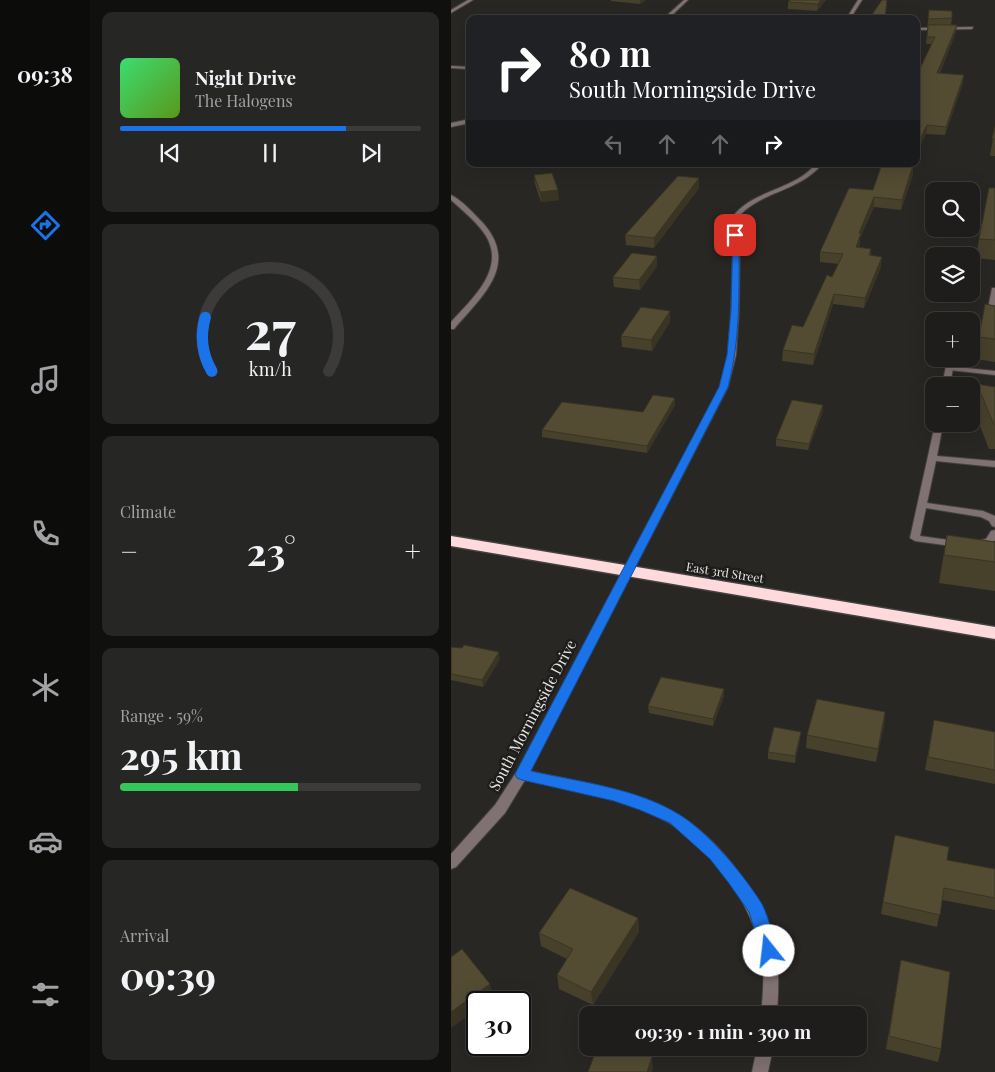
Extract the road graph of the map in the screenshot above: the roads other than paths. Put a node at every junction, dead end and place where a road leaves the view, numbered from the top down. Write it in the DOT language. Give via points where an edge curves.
graph roads {
  1 [pos="471,0"];
  2 [pos="686,0"];
  3 [pos="860,0"];
  4 [pos="451,12"];
  5 [pos="669,15"];
  6 [pos="850,15"];
  7 [pos="972,28"];
  8 [pos="920,29"];
  9 [pos="451,67"];
  10 [pos="466,68"];
  11 [pos="466,122"];
  12 [pos="451,125"];
  13 [pos="816,167"];
  14 [pos="451,197"];
  15 [pos="995,290"];
  16 [pos="995,315"];
  17 [pos="451,327"];
  18 [pos="995,374"];
  19 [pos="948,377"];
  20 [pos="980,396"];
  21 [pos="995,398"];
  22 [pos="938,432"];
  23 [pos="933,458"];
  24 [pos="995,464"];
  25 [pos="923,505"];
  26 [pos="995,524"];
  27 [pos="995,533"];
  28 [pos="451,542"];
  29 [pos="626,572"];
  30 [pos="995,633"];
  31 [pos="522,774"];
  32 [pos="451,863"];
  33 [pos="770,1006"];
  34 [pos="764,1056"];
  35 [pos="761,1072"];
  1 -- 4 [label="street"];
  2 -- 5 [label="street"];
  3 -- 6 [label="street"];
  7 -- 8 [label="street"];
  9 -- 10 [label="street"];
  11 -- 12 [label="street"];
  13 -- 29 [label="street, South Morningside Drive" via="805,178 753,200 737,215 732,355 724,387"];
  14 -- 17 [label="street" via="486,229 496,248 497,259 486,287"];
  15 -- 16 [label="street" via="991,314"];
  18 -- 19 [label="street" via="949,368"];
  20 -- 21 [label="street"];
  22 -- 23 [label="street"];
  23 -- 24 [label="street"];
  23 -- 25 [label="street"];
  25 -- 26 [label="street" via="983,514 993,519"];
  25 -- 27 [label="street" via="915,538 977,544 989,541"];
  28 -- 29 [label="highway, East 3rd Street"];
  29 -- 30 [label="highway, East 3rd Street"];
  29 -- 31 [label="street, South Morningside Drive"];
  31 -- 32 [label="street, South Morningside Drive" via="500,809"];
  31 -- 33 [label="street" via="645,805 675,819 709,848 756,909 772,964"];
  34 -- 35 [label="street"];
}
